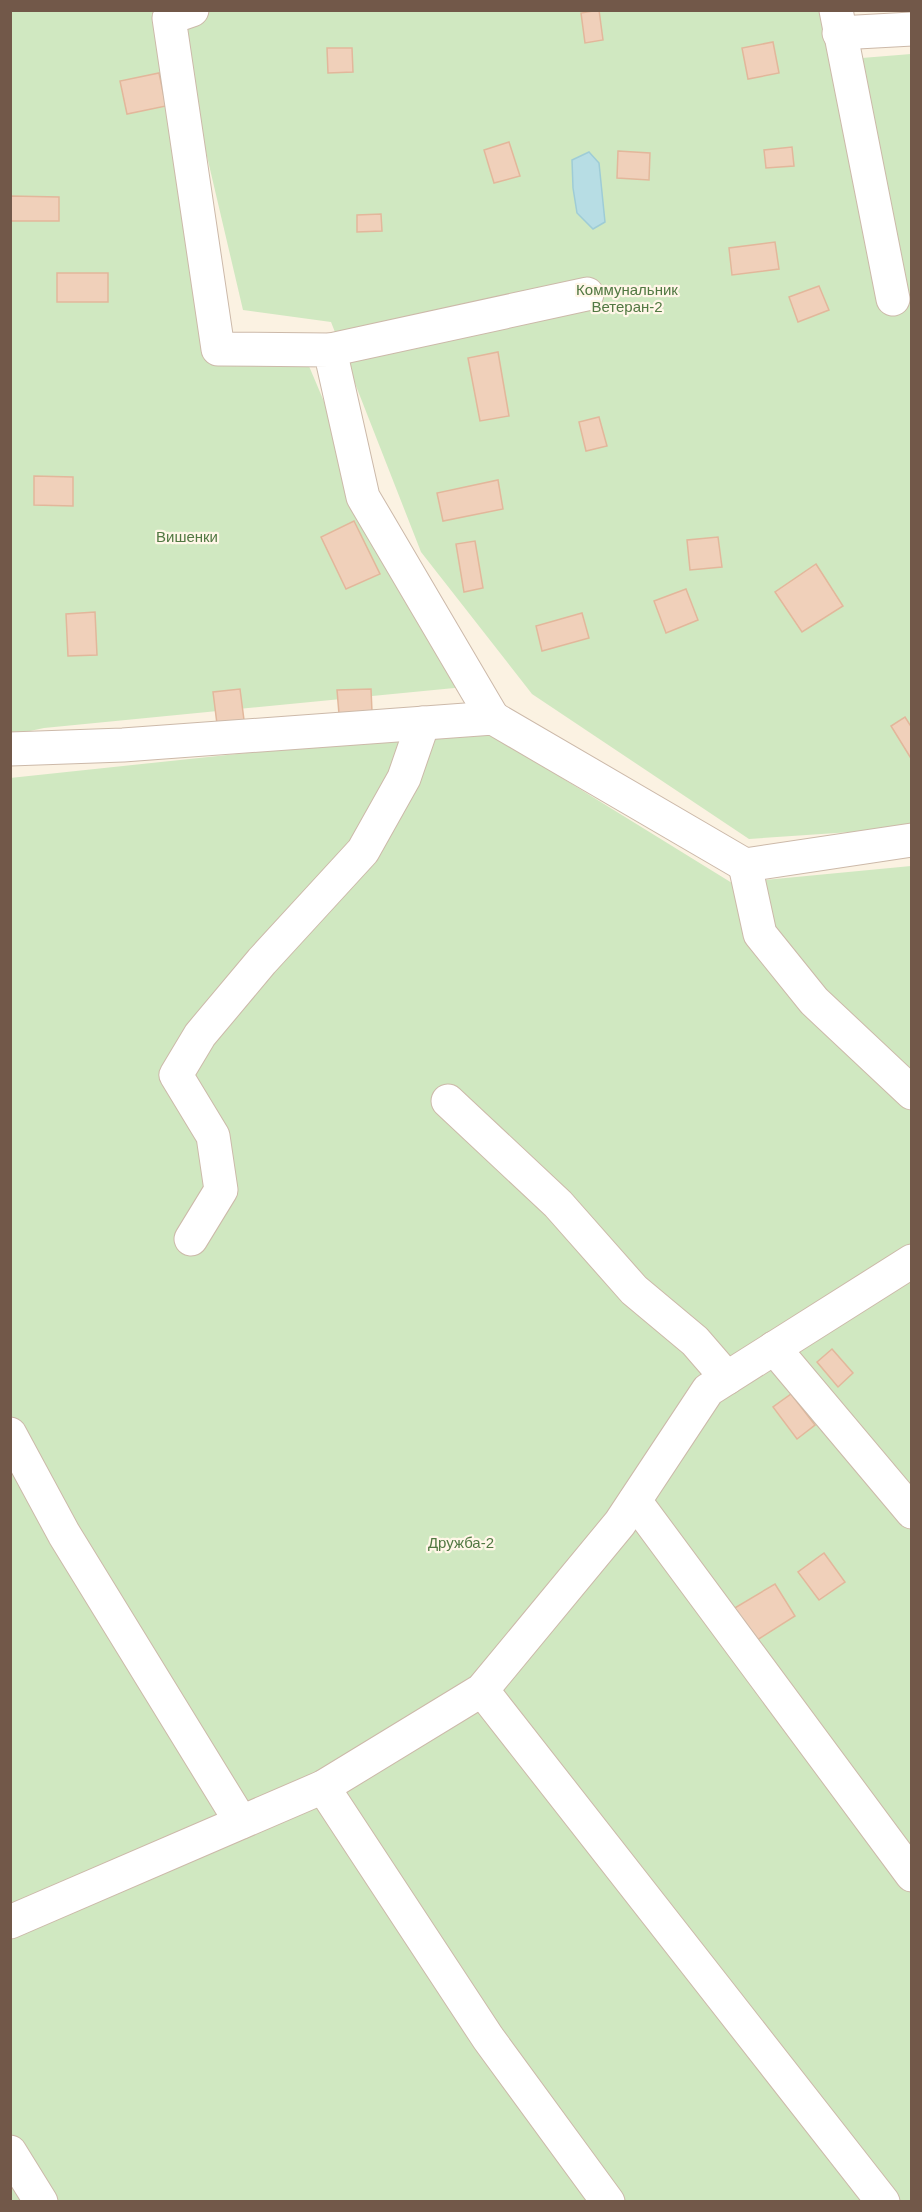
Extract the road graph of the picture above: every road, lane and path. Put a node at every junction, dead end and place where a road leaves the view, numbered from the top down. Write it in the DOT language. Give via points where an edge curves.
graph roads {
  1 [pos="192,10"];
  2 [pos="838,22"];
  3 [pos="912,28"];
  4 [pos="587,294"];
  5 [pos="893,299"];
  6 [pos="330,350"];
  7 [pos="493,718"];
  8 [pos="423,723"];
  9 [pos="10,749"];
  10 [pos="912,840"];
  11 [pos="745,865"];
  12 [pos="912,1093"];
  13 [pos="448,1101"];
  14 [pos="191,1239"];
  15 [pos="912,1261"];
  16 [pos="774,1348"];
  17 [pos="728,1378"];
  18 [pos="10,1434"];
  19 [pos="634,1501"];
  20 [pos="912,1512"];
  21 [pos="482,1690"];
  22 [pos="323,1787"];
  23 [pos="241,1822"];
  24 [pos="912,1875"];
  25 [pos="10,1922"];
  26 [pos="10,2152"];
  27 [pos="41,2202"];
  28 [pos="608,2202"];
  29 [pos="883,2202"];
  1 -- 6 [label="lane" via="169,18 218,349"];
  2 -- 3 [label="lane"];
  2 -- 5 [label="lane"];
  4 -- 6 [label="lane"];
  6 -- 7 [label="lane" via="363,497"];
  7 -- 8 [label="lane"];
  7 -- 11 [label="lane"];
  8 -- 9 [label="lane" via="123,745"];
  8 -- 14 [label="lane" via="404,778 363,851 206,1027 176,1075 213,1136 221,1190"];
  10 -- 11 [label="lane"];
  11 -- 12 [label="lane" via="760,934 814,1001"];
  13 -- 17 [label="lane" via="558,1204 634,1290 695,1341"];
  15 -- 16 [label="lane"];
  16 -- 17 [label="lane"];
  16 -- 20 [label="lane"];
  17 -- 19 [label="lane" via="708,1390"];
  18 -- 23 [label="lane" via="64,1534"];
  19 -- 21 [label="lane"];
  19 -- 24 [label="lane"];
  21 -- 22 [label="lane"];
  21 -- 29 [label="lane"];
  22 -- 23 [label="lane"];
  22 -- 28 [label="lane" via="488,2038"];
  23 -- 25 [label="lane"];
  26 -- 27 [label="lane"];
}
